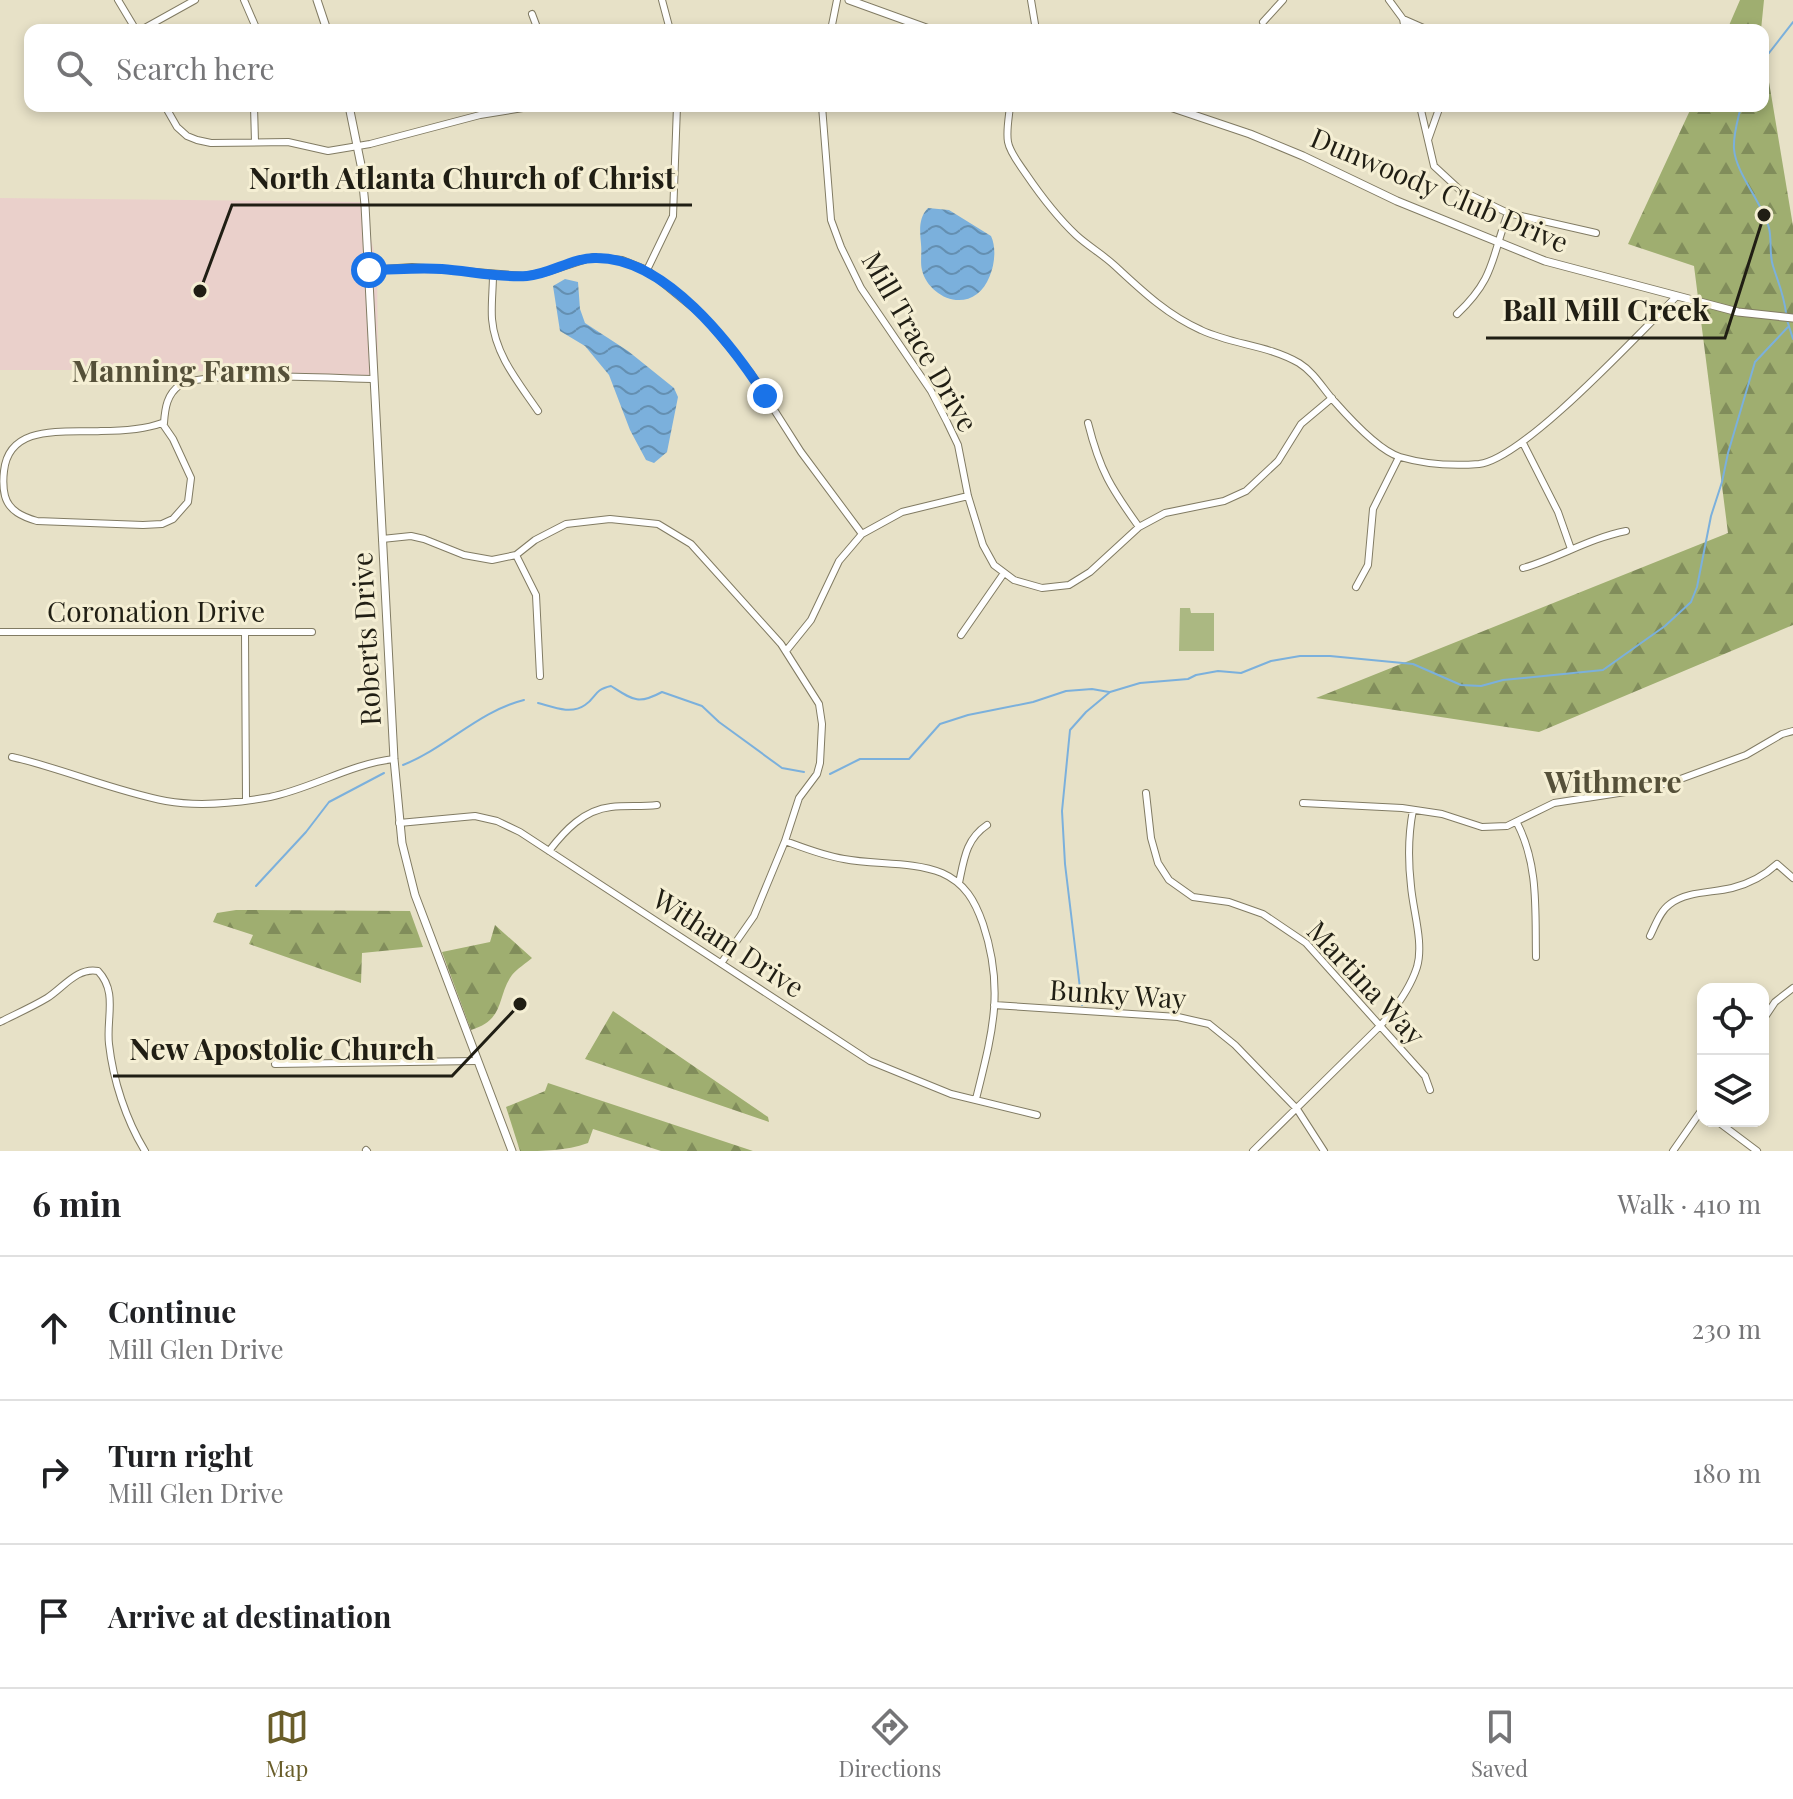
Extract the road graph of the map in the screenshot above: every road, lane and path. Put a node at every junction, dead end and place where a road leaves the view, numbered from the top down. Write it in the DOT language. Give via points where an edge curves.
graph roads {
  1 [pos="118,0"];
  2 [pos="195,0"];
  3 [pos="244,0"];
  4 [pos="317,0"];
  5 [pos="662,0"];
  6 [pos="837,0"];
  7 [pos="849,0"];
  8 [pos="1031,0"];
  9 [pos="1283,0"];
  10 [pos="1389,0"];
  11 [pos="532,14"];
  12 [pos="1403,19"];
  13 [pos="1263,22"];
  14 [pos="134,24"];
  15 [pos="149,24"];
  16 [pos="254,24"];
  17 [pos="325,24"];
  18 [pos="536,24"];
  19 [pos="668,24"];
  20 [pos="832,24"];
  21 [pos="915,24"];
  22 [pos="1035,24"];
  23 [pos="1404,24"];
  24 [pos="1414,24"];
  25 [pos="168,112"];
  26 [pos="254,112"];
  27 [pos="351,112"];
  28 [pos="498,112"];
  29 [pos="677,112"];
  30 [pos="822,112"];
  31 [pos="1010,112"];
  32 [pos="1185,112"];
  33 [pos="1421,112"];
  34 [pos="1438,112"];
  35 [pos="1428,140"];
  36 [pos="255,142"];
  37 [pos="361,146"];
  38 [pos="1508,213"];
  39 [pos="1596,233"];
  40 [pos="1497,243"];
  41 [pos="369,270"];
  42 [pos="647,270"];
  43 [pos="493,274"];
  44 [pos="1676,297"];
  45 [pos="1457,314"];
  46 [pos="1793,318"];
  47 [pos="374,379"];
  48 [pos="1332,398"];
  49 [pos="538,411"];
  50 [pos="164,423"];
  51 [pos="1088,423"];
  52 [pos="1523,443"];
  53 [pos="1399,457"];
  54 [pos="968,496"];
  55 [pos="1139,527"];
  56 [pos="1626,531"];
  57 [pos="862,534"];
  58 [pos="382,539"];
  59 [pos="1571,549"];
  60 [pos="516,555"];
  61 [pos="1523,568"];
  62 [pos="1004,573"];
  63 [pos="1356,587"];
  64 [pos="0,632"];
  65 [pos="245,632"];
  66 [pos="312,632"];
  67 [pos="961,635"];
  68 [pos="786,651"];
  69 [pos="540,676"];
  70 [pos="1793,731"];
  71 [pos="12,757"];
  72 [pos="394,759"];
  73 [pos="1146,793"];
  74 [pos="246,799"];
  75 [pos="1303,803"];
  76 [pos="657,805"];
  77 [pos="1413,810"];
  78 [pos="399,823"];
  79 [pos="1517,823"];
  80 [pos="987,825"];
  81 [pos="785,841"];
  82 [pos="549,851"];
  83 [pos="1793,878"];
  84 [pos="959,883"];
  85 [pos="1650,936"];
  86 [pos="1536,957"];
  87 [pos="722,962"];
  88 [pos="1793,988"];
  89 [pos="994,1005"];
  90 [pos="1769,1011"];
  91 [pos="0,1022"];
  92 [pos="1380,1026"];
  93 [pos="476,1061"];
  94 [pos="275,1064"];
  95 [pos="1430,1090"];
  96 [pos="976,1099"];
  97 [pos="1297,1109"];
  98 [pos="1037,1115"];
  99 [pos="1697,1118"];
  100 [pos="1725,1127"];
  101 [pos="145,1151"];
  102 [pos="512,1151"];
  103 [pos="1253,1151"];
  104 [pos="1324,1151"];
  105 [pos="1673,1151"];
  106 [pos="1757,1151"];
  1 -- 14 [label="street"];
  2 -- 15 [label="street"];
  3 -- 16 [label="street"];
  4 -- 17 [label="street"];
  5 -- 19 [label="street"];
  6 -- 20 [label="street"];
  7 -- 21 [label="street"];
  8 -- 22 [label="street"];
  9 -- 13 [label="street"];
  10 -- 12 [label="street"];
  11 -- 18 [label="street"];
  12 -- 23 [label="street"];
  12 -- 24 [label="street"];
  25 -- 36 [label="street" via="177,127 197,140"];
  26 -- 36 [label="street"];
  27 -- 37 [label="street, Roberts Drive"];
  28 -- 37 [label="street"];
  29 -- 42 [label="street" via="673,216"];
  30 -- 54 [label="street, Mill Trace Drive" via="831,220 841,247 861,288 947,422 958,445"];
  31 -- 48 [label="street" via="1011,149 1042,198 1077,235 1172,314 1203,331 1288,357 1313,374"];
  32 -- 40 [label="street, Dunwoody Club Drive" via="1303,156"];
  33 -- 35 [label="street"];
  34 -- 35 [label="street"];
  35 -- 38 [label="street" via="1434,166 1460,190"];
  36 -- 37 [label="street" via="301,143 328,151"];
  37 -- 41 [label="street, Roberts Drive"];
  38 -- 39 [label="street"];
  38 -- 40 [label="street"];
  40 -- 44 [label="street, Dunwoody Club Drive"];
  40 -- 45 [label="street" via="1486,280"];
  41 -- 43 [label="street" via="412,267"];
  41 -- 47 [label="street, Roberts Drive"];
  42 -- 43 [label="street" via="593,257 524,276"];
  42 -- 57 [label="street" via="703,316 750,372"];
  43 -- 49 [label="street" via="492,319 498,347"];
  44 -- 46 [label="street, Dunwoody Club Drive"];
  44 -- 52 [label="street"];
  47 -- 50 [label="street" via="190,380 167,401"];
  47 -- 58 [label="street, Roberts Drive"];
  48 -- 53 [label="street"];
  48 -- 55 [label="street" via="1301,424 1278,461 1246,491 1224,501 1172,509"];
  50 -- 50 [label="street" via="191,478 188,502 173,519 143,525 37,521 25,518 7,501 6,457 17,442 53,432"];
  51 -- 55 [label="street" via="1108,484"];
  52 -- 53 [label="street" via="1482,463"];
  52 -- 59 [label="street"];
  53 -- 63 [label="street" via="1373,509 1368,565"];
  54 -- 57 [label="street" via="902,512"];
  54 -- 62 [label="street, Mill Trace Drive" via="988,556"];
  55 -- 62 [label="street" via="1069,585 1029,585"];
  56 -- 59 [label="street"];
  57 -- 68 [label="street" via="839,561 811,620"];
  58 -- 60 [label="street" via="411,536 478,559"];
  58 -- 72 [label="street, Roberts Drive"];
  59 -- 61 [label="street"];
  60 -- 68 [label="street" via="566,524 610,519 658,524 691,544"];
  60 -- 69 [label="street" via="536,595"];
  62 -- 67 [label="street"];
  64 -- 65 [label="street, Coronation Drive"];
  65 -- 66 [label="street, Coronation Drive"];
  65 -- 74 [label="street"];
  68 -- 81 [label="street" via="819,704 822,752"];
  70 -- 79 [label="street" via="1675,781 1554,803"];
  71 -- 74 [label="street" via="168,801 212,804"];
  72 -- 74 [label="street" via="364,764 278,795"];
  72 -- 78 [label="street, Roberts Drive"];
  73 -- 92 [label="street, Martina Way" via="1151,838 1169,880 1193,897 1245,907 1282,925 1306,943"];
  75 -- 77 [label="street"];
  76 -- 82 [label="street" via="612,807 587,815"];
  77 -- 79 [label="street" via="1482,827"];
  77 -- 92 [label="street" via="1408,855 1419,956 1397,1007"];
  78 -- 82 [label="street, Witham Drive" via="475,816 497,821"];
  78 -- 93 [label="street, Roberts Drive" via="415,895"];
  79 -- 86 [label="street" via="1534,880"];
  80 -- 84 [label="street" via="973,834"];
  81 -- 84 [label="street" via="843,859 932,870"];
  81 -- 87 [label="street" via="754,916"];
  82 -- 87 [label="street, Witham Drive"];
  83 -- 85 [label="street" via="1777,864 1734,888 1685,897 1669,904"];
  84 -- 89 [label="street" via="977,908 988,940 996,978"];
  87 -- 96 [label="street, Witham Drive" via="870,1061 926,1086"];
  88 -- 90 [label="street"];
  89 -- 96 [label="street"];
  89 -- 97 [label="street, Bunky Way" via="1178,1017 1209,1024"];
  91 -- 101 [label="street" via="51,996 80,973 98,971 111,1001 109,1043 118,1085"];
  92 -- 95 [label="street, Martina Way" via="1425,1076"];
  92 -- 97 [label="street"];
  93 -- 94 [label="street"];
  93 -- 102 [label="street, Roberts Drive"];
  96 -- 98 [label="street, Witham Drive"];
  97 -- 103 [label="street"];
  97 -- 104 [label="street, Bunky Way"];
  99 -- 105 [label="street"];
  100 -- 106 [label="street"];
}
